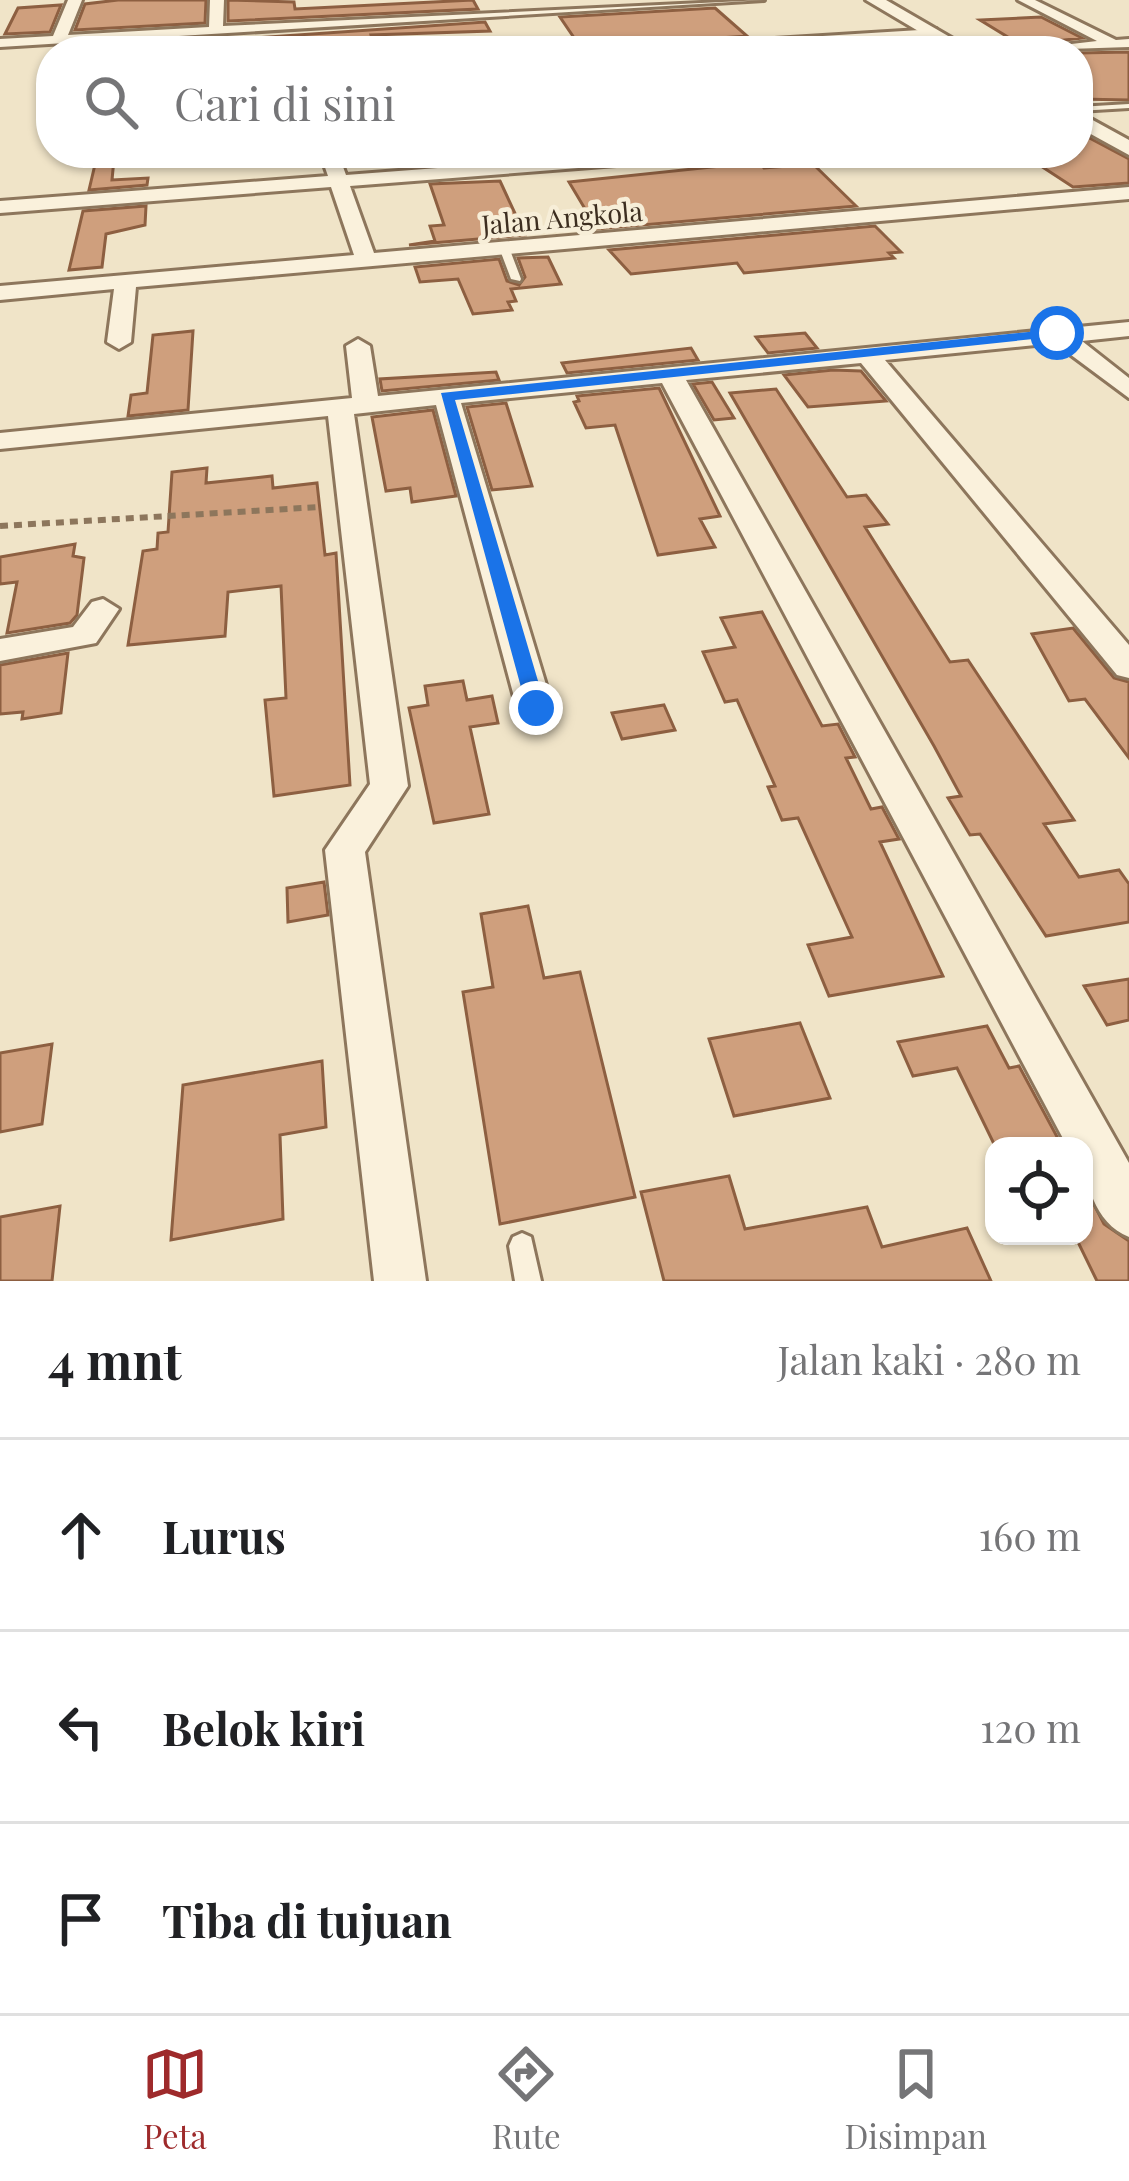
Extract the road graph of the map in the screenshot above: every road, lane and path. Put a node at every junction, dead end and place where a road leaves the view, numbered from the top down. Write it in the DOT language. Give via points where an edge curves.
graph roads {
  1 [pos="75,0"];
  2 [pos="217,0"];
  3 [pos="357,0"];
  4 [pos="502,0"];
  5 [pos="757,0"];
  6 [pos="874,0"];
  7 [pos="1025,0"];
  8 [pos="737,1"];
  9 [pos="648,3"];
  10 [pos="512,14"];
  11 [pos="364,22"];
  12 [pos="216,31"];
  13 [pos="932,32"];
  14 [pos="61,36"];
  15 [pos="129,36"];
  16 [pos="871,36"];
  17 [pos="939,36"];
  18 [pos="36,41"];
  19 [pos="0,43"];
  20 [pos="1121,43"];
  21 [pos="1129,106"];
  22 [pos="1093,116"];
  23 [pos="1093,126"];
  24 [pos="1129,149"];
  25 [pos="333,168"];
  26 [pos="515,168"];
  27 [pos="336,182"];
  28 [pos="1129,194"];
  29 [pos="0,207"];
  30 [pos="505,250"];
  31 [pos="365,260"];
  32 [pos="516,279"];
  33 [pos="126,280"];
  34 [pos="0,293"];
  35 [pos="1129,328"];
  36 [pos="1057,333"];
  37 [pos="119,342"];
  38 [pos="358,346"];
  39 [pos="866,352"];
  40 [pos="669,372"];
  41 [pos="1129,390"];
  42 [pos="446,397"];
  43 [pos="353,405"];
  44 [pos="0,441"];
  45 [pos="351,505"];
  46 [pos="0,526"];
  47 [pos="103,609"];
  48 [pos="0,650"];
  49 [pos="1129,667"];
  50 [pos="536,708"];
  51 [pos="1129,1212"];
  52 [pos="522,1246"];
  53 [pos="400,1281"];
  54 [pos="528,1281"];
  1 -- 14 [label="street"];
  2 -- 12 [label="street"];
  3 -- 11 [label="street"];
  4 -- 10 [label="street"];
  5 -- 8 [label="street"];
  6 -- 13 [label="street"];
  7 -- 20 [label="street"];
  8 -- 9 [label="street"];
  9 -- 10 [label="street"];
  10 -- 11 [label="street"];
  11 -- 12 [label="street" via="309,32"];
  12 -- 15 [label="street"];
  13 -- 16 [label="street"];
  13 -- 17 [label="street"];
  18 -- 19 [label="street"];
  21 -- 22 [label="lane"];
  23 -- 24 [label="street"];
  25 -- 27 [label="street"];
  26 -- 27 [label="street"];
  27 -- 29 [label="street"];
  27 -- 31 [label="street"];
  28 -- 30 [label="street, Jalan Angkola"];
  30 -- 31 [label="street, Jalan Angkola"];
  30 -- 32 [label="lane"];
  31 -- 33 [label="street, Jalan Angkola"];
  33 -- 34 [label="street, Jalan Angkola"];
  33 -- 37 [label="street"];
  35 -- 36 [label="street"];
  36 -- 39 [label="street"];
  36 -- 41 [label="street"];
  38 -- 43 [label="street"];
  39 -- 40 [label="street"];
  39 -- 49 [label="street"];
  40 -- 42 [label="street"];
  40 -- 51 [label="street"];
  42 -- 43 [label="street"];
  42 -- 50 [label="street"];
  43 -- 44 [label="street"];
  43 -- 45 [label="street"];
  45 -- 46 [label="path"];
  45 -- 53 [label="street" via="388,786 345,850"];
  47 -- 48 [label="street" via="84,636"];
  52 -- 54 [label="lane"];
}
